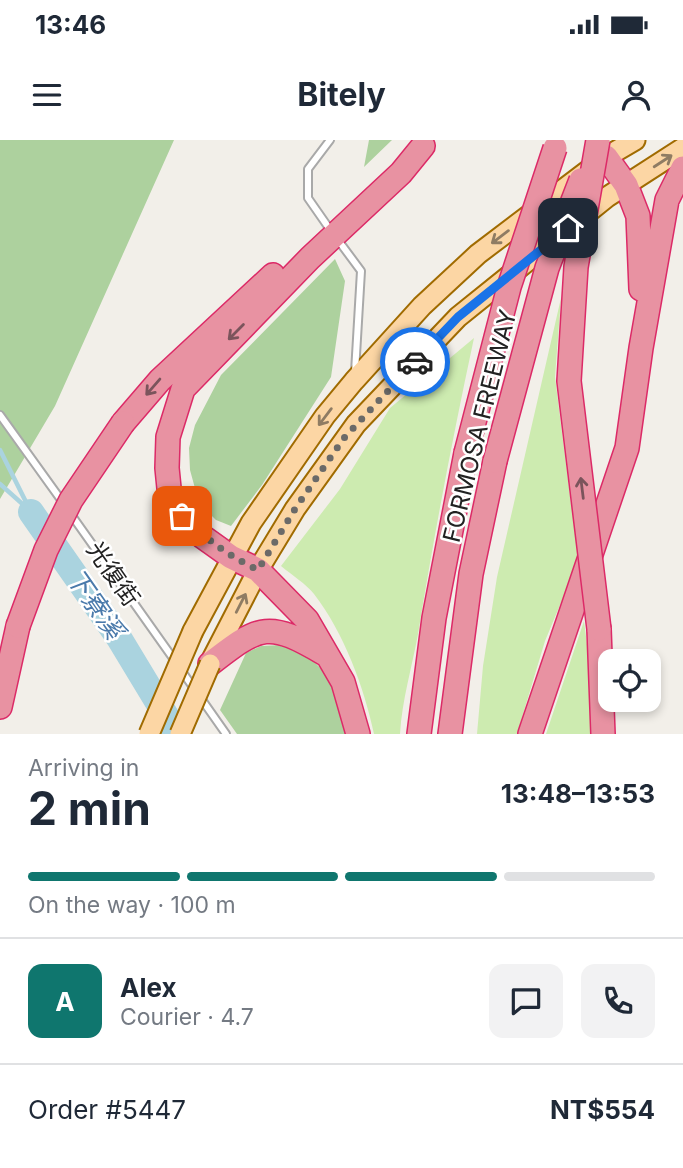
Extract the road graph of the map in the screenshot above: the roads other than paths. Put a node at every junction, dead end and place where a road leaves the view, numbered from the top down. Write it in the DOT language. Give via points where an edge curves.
graph roads {
  1 [pos="330,140"];
  2 [pos="635,140"];
  3 [pos="426,143"];
  4 [pos="556,144"];
  5 [pos="601,146"];
  6 [pos="683,148"];
  7 [pos="683,168"];
  8 [pos="626,185"];
  9 [pos="331,230"];
  10 [pos="641,348"];
  11 [pos="354,381"];
  12 [pos="0,415"];
  13 [pos="231,557"];
  14 [pos="258,570"];
  15 [pos="328,656"];
  16 [pos="210,664"];
  17 [pos="0,706"];
  18 [pos="149,734"];
  19 [pos="180,734"];
  20 [pos="226,734"];
  21 [pos="358,734"];
  22 [pos="419,734"];
  23 [pos="450,734"];
  24 [pos="530,734"];
  25 [pos="603,734"];
  1 -- 9 [label="lane" via="308,170 308,198"];
  2 -- 5 [label="main road"];
  3 -- 9 [label="highway" via="401,173"];
  4 -- 22 [label="highway, FORMOSA FREEWAY, bridge" via="509,287 466,453 434,618"];
  5 -- 8 [label="highway"];
  5 -- 11 [label="main road, one-way" via="422,306"];
  5 -- 23 [label="highway, FORMOSA FREEWAY, bridge" via="547,268 495,461 471,575"];
  25 -- 5 [label="highway, one-way, bridge" via="599,629 569,381 576,267"];
  8 -- 6 [label="main road, one-way"];
  7 -- 10 [label="highway" via="667,200"];
  8 -- 10 [label="highway" via="638,216"];
  8 -- 14 [label="main road" via="458,317 344,438"];
  9 -- 11 [label="lane" via="361,271"];
  9 -- 13 [label="highway, one-way" via="183,389 167,437 170,498 203,537"];
  9 -- 17 [label="highway, one-way, bridge" via="160,380 123,423 71,500 46,550 18,626"];
  10 -- 24 [label="highway" via="628,448"];
  11 -- 13 [label="main road, one-way" via="325,416"];
  12 -- 20 [label="lane, 光復街"];
  13 -- 14 [label="highway"];
  13 -- 18 [label="main road, bridge"];
  14 -- 15 [label="highway" via="307,621"];
  16 -- 14 [label="main road, one-way"];
  15 -- 16 [label="highway" via="292,635 273,631 247,636"];
  15 -- 21 [label="highway" via="343,682"];
  16 -- 19 [label="main road, bridge"];
}
